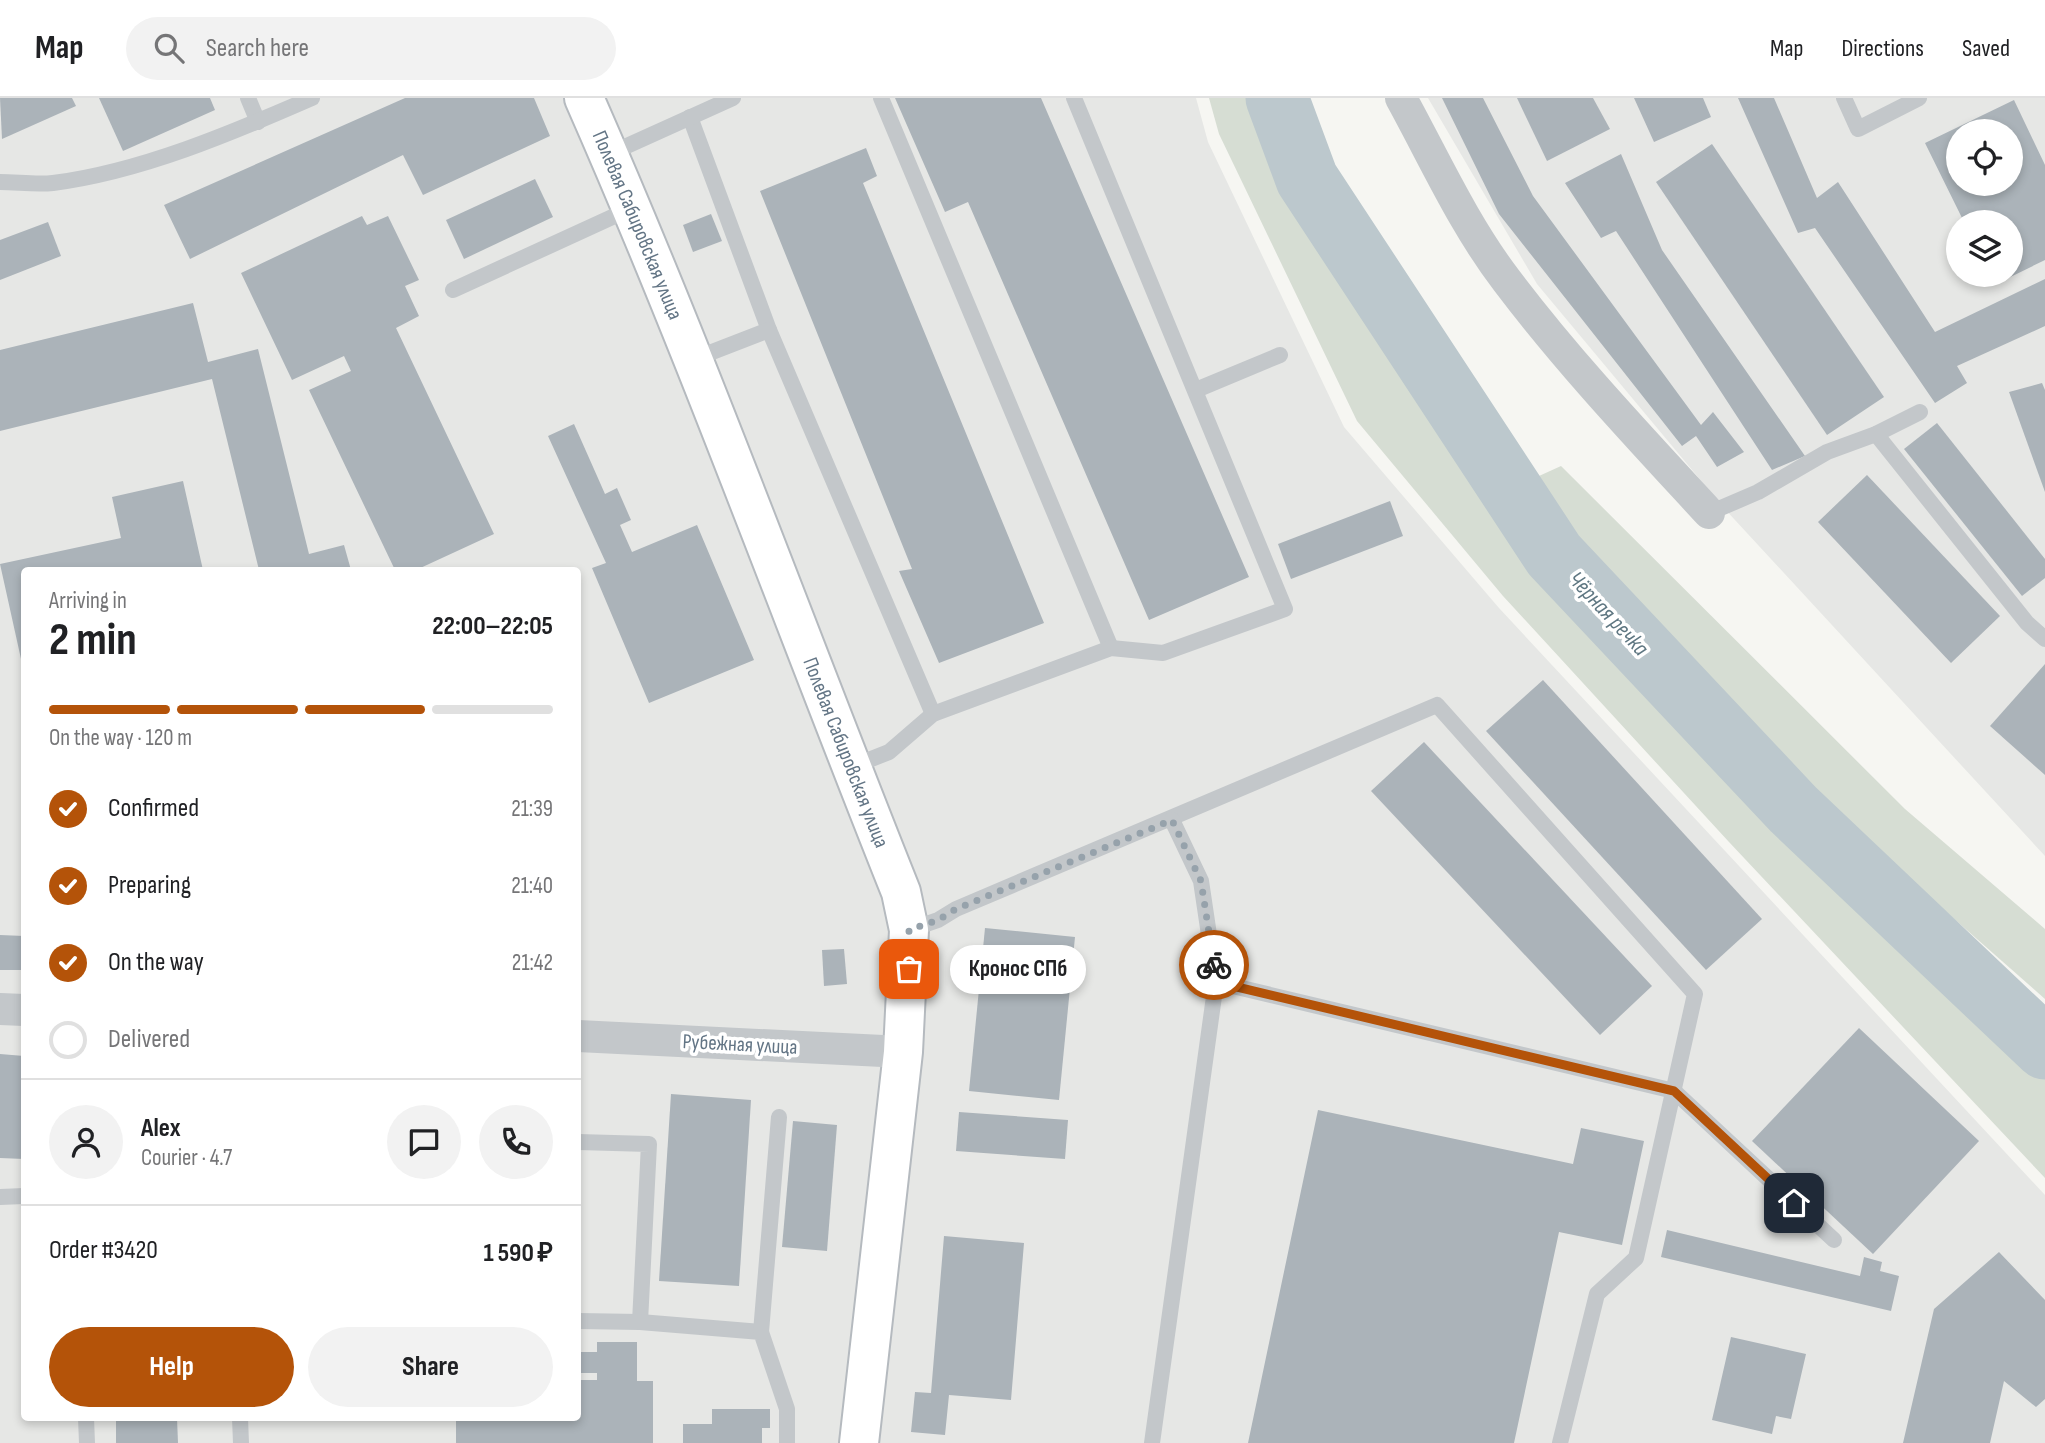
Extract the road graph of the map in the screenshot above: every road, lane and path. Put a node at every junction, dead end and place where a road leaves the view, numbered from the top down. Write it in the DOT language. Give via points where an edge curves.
graph roads {
  1 [pos="248,98"];
  2 [pos="312,98"];
  3 [pos="584,98"];
  4 [pos="733,98"];
  5 [pos="881,98"];
  6 [pos="1074,98"];
  7 [pos="1401,98"];
  8 [pos="1844,98"];
  9 [pos="1919,98"];
  10 [pos="690,117"];
  11 [pos="258,122"];
  12 [pos="609,154"];
  13 [pos="0,182"];
  14 [pos="633,208"];
  15 [pos="453,290"];
  16 [pos="769,330"];
  17 [pos="1280,355"];
  18 [pos="694,359"];
  19 [pos="1196,390"];
  20 [pos="1920,412"];
  21 [pos="1876,434"];
  22 [pos="1709,513"];
  23 [pos="2045,639"];
  24 [pos="1111,648"];
  25 [pos="933,714"];
  26 [pos="851,767"];
  27 [pos="1172,820"];
  28 [pos="909,930"];
  29 [pos="1216,982"];
  30 [pos="0,1009"];
  31 [pos="21,1010"];
  32 [pos="581,1036"];
  33 [pos="903,1052"];
  34 [pos="1674,1091"];
  35 [pos="779,1117"];
  36 [pos="581,1142"];
  37 [pos="21,1196"];
  38 [pos="0,1197"];
  39 [pos="1834,1240"];
  40 [pos="581,1321"];
  41 [pos="640,1322"];
  42 [pos="761,1332"];
  43 [pos="86,1421"];
  44 [pos="240,1421"];
  45 [pos="87,1443"];
  46 [pos="241,1443"];
  47 [pos="787,1443"];
  48 [pos="866,1443"];
  49 [pos="1152,1443"];
  50 [pos="1560,1443"];
  1 -- 11 [label="lane"];
  2 -- 11 [label="lane"];
  3 -- 12 [label="street, Полевая Сабировская улица"];
  4 -- 10 [label="lane"];
  5 -- 24 [label="lane"];
  6 -- 19 [label="lane"];
  7 -- 22 [label="street" via="1467,220 1506,280 1588,381"];
  8 -- 9 [label="lane" via="1858,129"];
  10 -- 12 [label="lane"];
  10 -- 16 [label="lane"];
  11 -- 13 [label="lane" via="113,172 51,184"];
  12 -- 14 [label="street, Полевая Сабировская улица"];
  14 -- 15 [label="lane"];
  14 -- 18 [label="street, Полевая Сабировская улица"];
  16 -- 18 [label="lane"];
  16 -- 25 [label="lane"];
  17 -- 19 [label="lane"];
  18 -- 26 [label="street, Полевая Сабировская улица"];
  19 -- 24 [label="lane" via="1285,609 1163,653"];
  20 -- 21 [label="lane"];
  21 -- 22 [label="lane" via="1827,452 1758,492"];
  21 -- 23 [label="lane" via="2027,623"];
  24 -- 25 [label="lane"];
  25 -- 26 [label="lane" via="889,752"];
  26 -- 28 [label="street, Полевая Сабировская улица" via="901,891"];
  27 -- 28 [label="lane"];
  27 -- 29 [label="lane" via="1201,881"];
  27 -- 34 [label="lane" via="1437,705 1695,994"];
  28 -- 33 [label="street, Полевая Сабировская улица"];
  29 -- 34 [label="lane"];
  29 -- 49 [label="lane"];
  30 -- 31 [label="street"];
  32 -- 33 [label="street, Рубежная улица"];
  33 -- 48 [label="street, Полевая Сабировская улица"];
  34 -- 39 [label="lane"];
  34 -- 50 [label="lane" via="1636,1258 1597,1294"];
  35 -- 42 [label="lane"];
  36 -- 41 [label="lane" via="649,1144"];
  37 -- 38 [label="lane"];
  40 -- 41 [label="lane"];
  41 -- 42 [label="lane"];
  42 -- 47 [label="lane" via="788,1409"];
  43 -- 45 [label="lane"];
  44 -- 46 [label="lane"];
}
